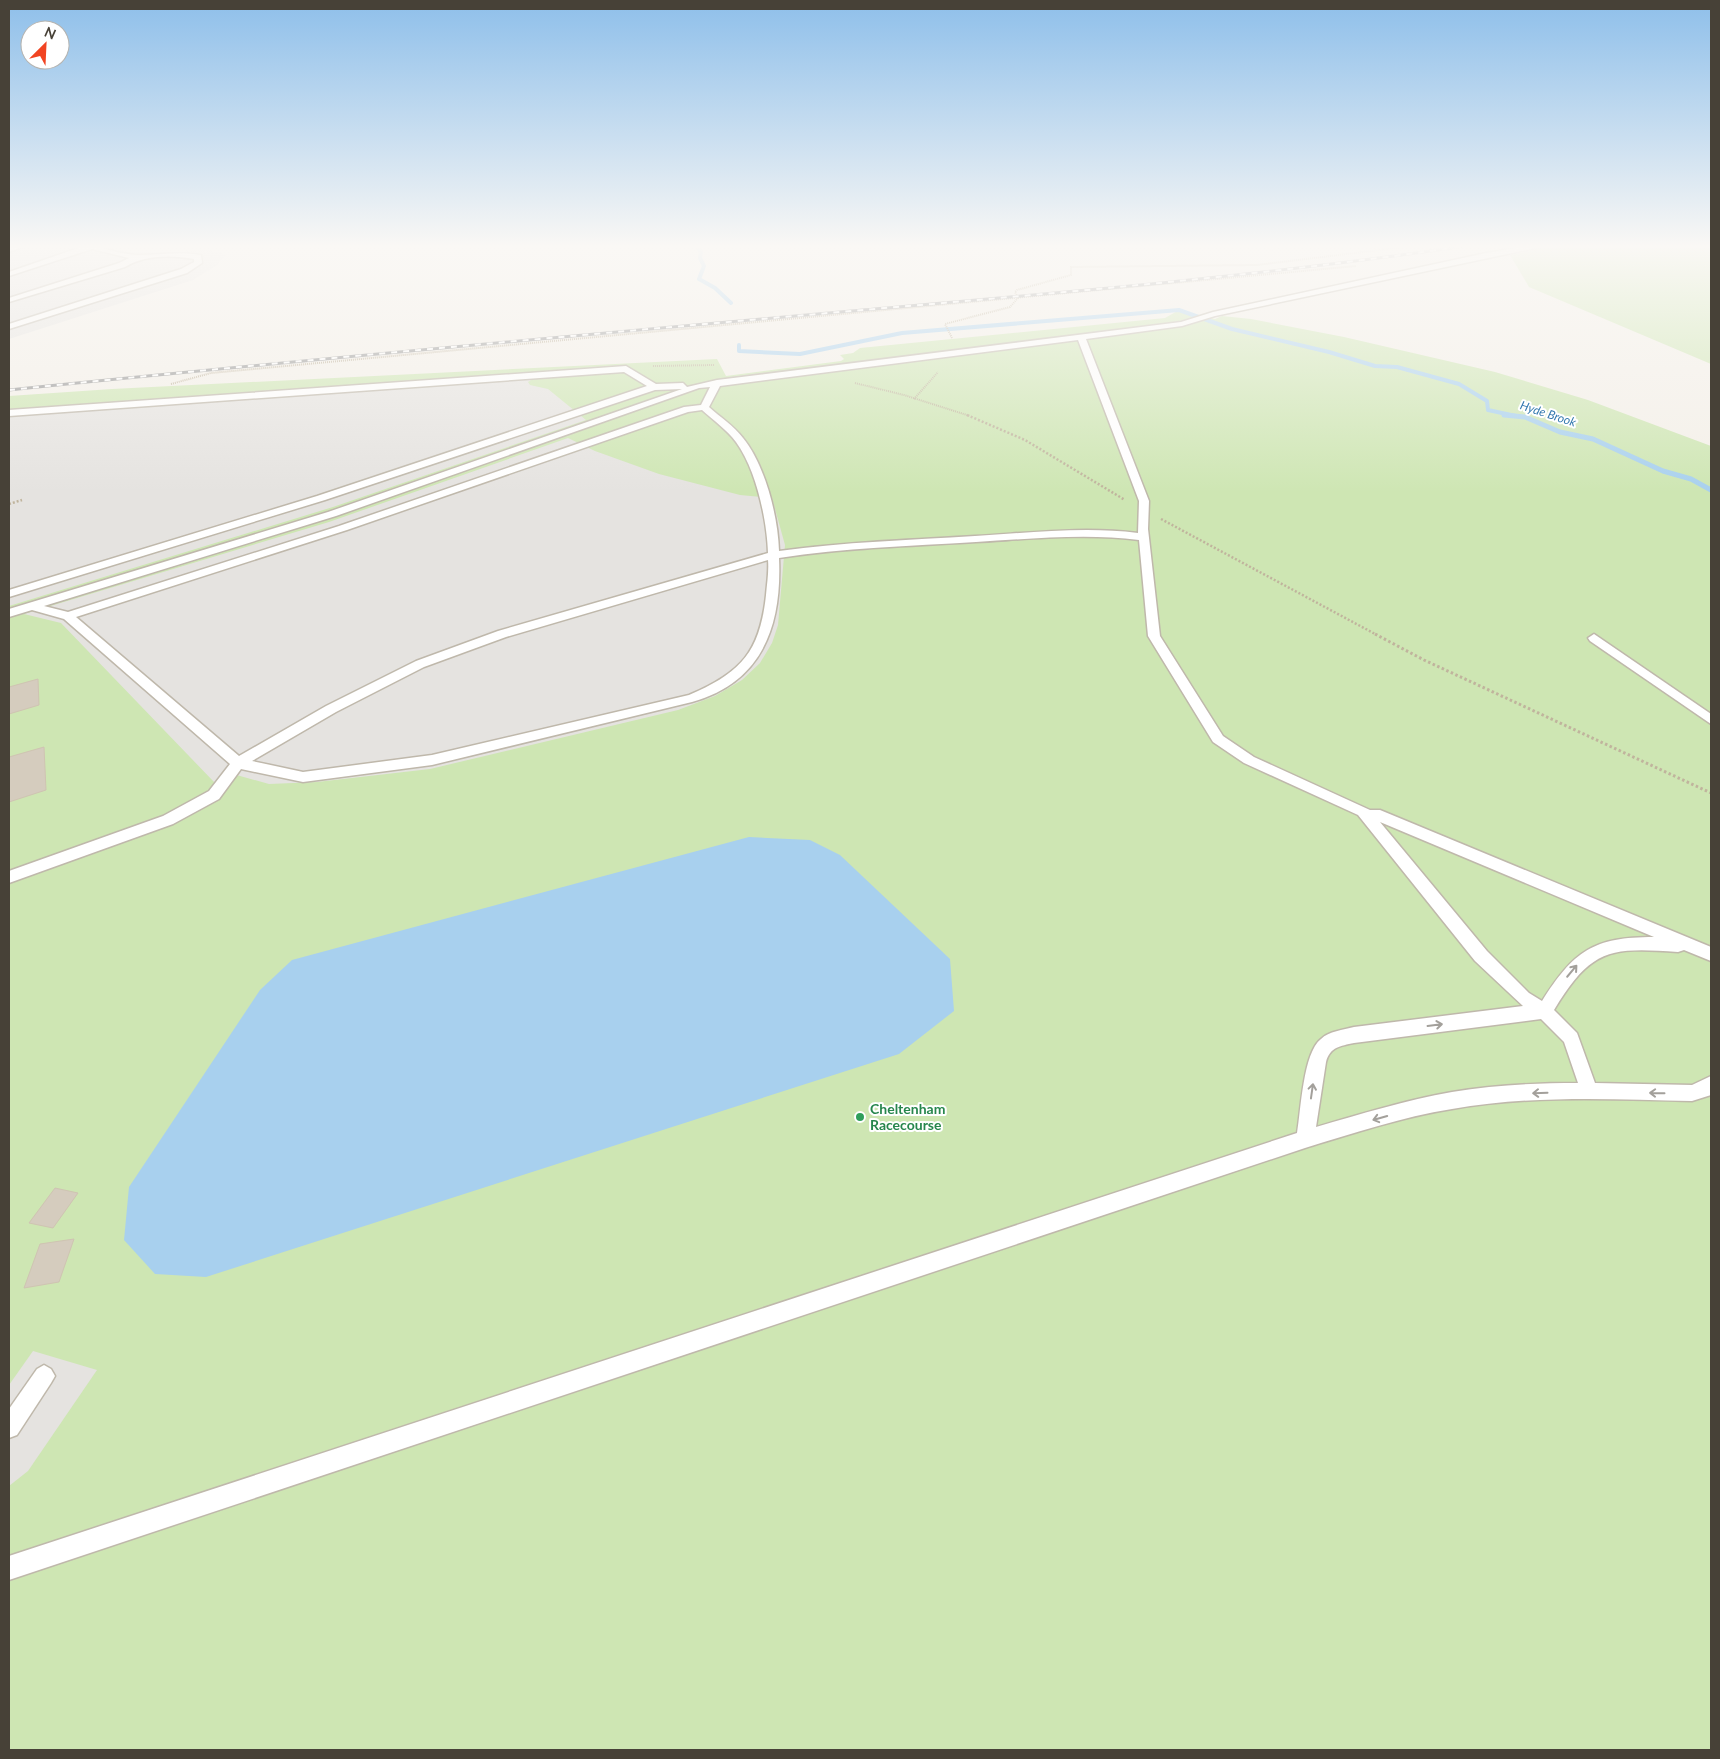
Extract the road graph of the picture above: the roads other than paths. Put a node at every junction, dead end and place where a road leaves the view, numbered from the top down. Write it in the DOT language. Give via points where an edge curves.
graph roads {
  1 [pos="1151,328"];
  2 [pos="1082,337"];
  3 [pos="717,383"];
  4 [pos="698,386"];
  5 [pos="654,387"];
  6 [pos="704,407"];
  7 [pos="9,413"];
  8 [pos="1144,537"];
  9 [pos="774,555"];
  10 [pos="9,594"];
  11 [pos="30,606"];
  12 [pos="9,613"];
  13 [pos="68,616"];
  14 [pos="1594,638"];
  15 [pos="1711,720"];
  16 [pos="238,763"];
  17 [pos="1375,814"];
  18 [pos="9,877"];
  19 [pos="1692,946"];
  20 [pos="1711,954"];
  21 [pos="1544,1011"];
  22 [pos="1711,1084"];
  23 [pos="1589,1091"];
  24 [pos="1305,1139"];
  25 [pos="44,1376"];
  26 [pos="9,1427"];
  27 [pos="9,1568"];
  1 -- 2 [label="lane"];
  2 -- 3 [label="lane"];
  2 -- 8 [label="lane" via="1144,501"];
  3 -- 4 [label="lane"];
  3 -- 6 [label="lane"];
  4 -- 5 [label="lane"];
  4 -- 11 [label="lane" via="332,514"];
  5 -- 7 [label="lane" via="626,369"];
  5 -- 10 [label="lane" via="321,498"];
  6 -- 9 [label="lane" via="739,439 755,464 773,535"];
  6 -- 13 [label="lane" via="687,409 343,528"];
  8 -- 9 [label="lane" via="1113,533 1058,534 824,548"];
  8 -- 21 [label="lane" via="1154,636 1218,740 1249,760 1363,811 1481,956 1523,998"];
  9 -- 16 [label="lane" via="502,634 420,664 331,709"];
  9 -- 16 [label="lane" via="769,623 759,646 742,670 716,688 692,698 442,758 380,767 303,777"];
  11 -- 12 [label="lane"];
  11 -- 13 [label="lane"];
  13 -- 16 [label="lane"];
  14 -- 15 [label="lane"];
  16 -- 18 [label="lane" via="214,795 168,820"];
  17 -- 19 [label="lane"];
  19 -- 20 [label="lane"];
  21 -- 19 [label="lane, one-way" via="1581,960 1626,944"];
  21 -- 23 [label="lane" via="1571,1038"];
  24 -- 21 [label="lane, one-way" via="1317,1062 1320,1050 1328,1041"];
  22 -- 23 [label="lane, one-way" via="1705,1090 1692,1093"];
  23 -- 24 [label="lane, one-way" via="1512,1094 1438,1104"];
  24 -- 27 [label="lane"];
  25 -- 26 [label="lane"];
}
